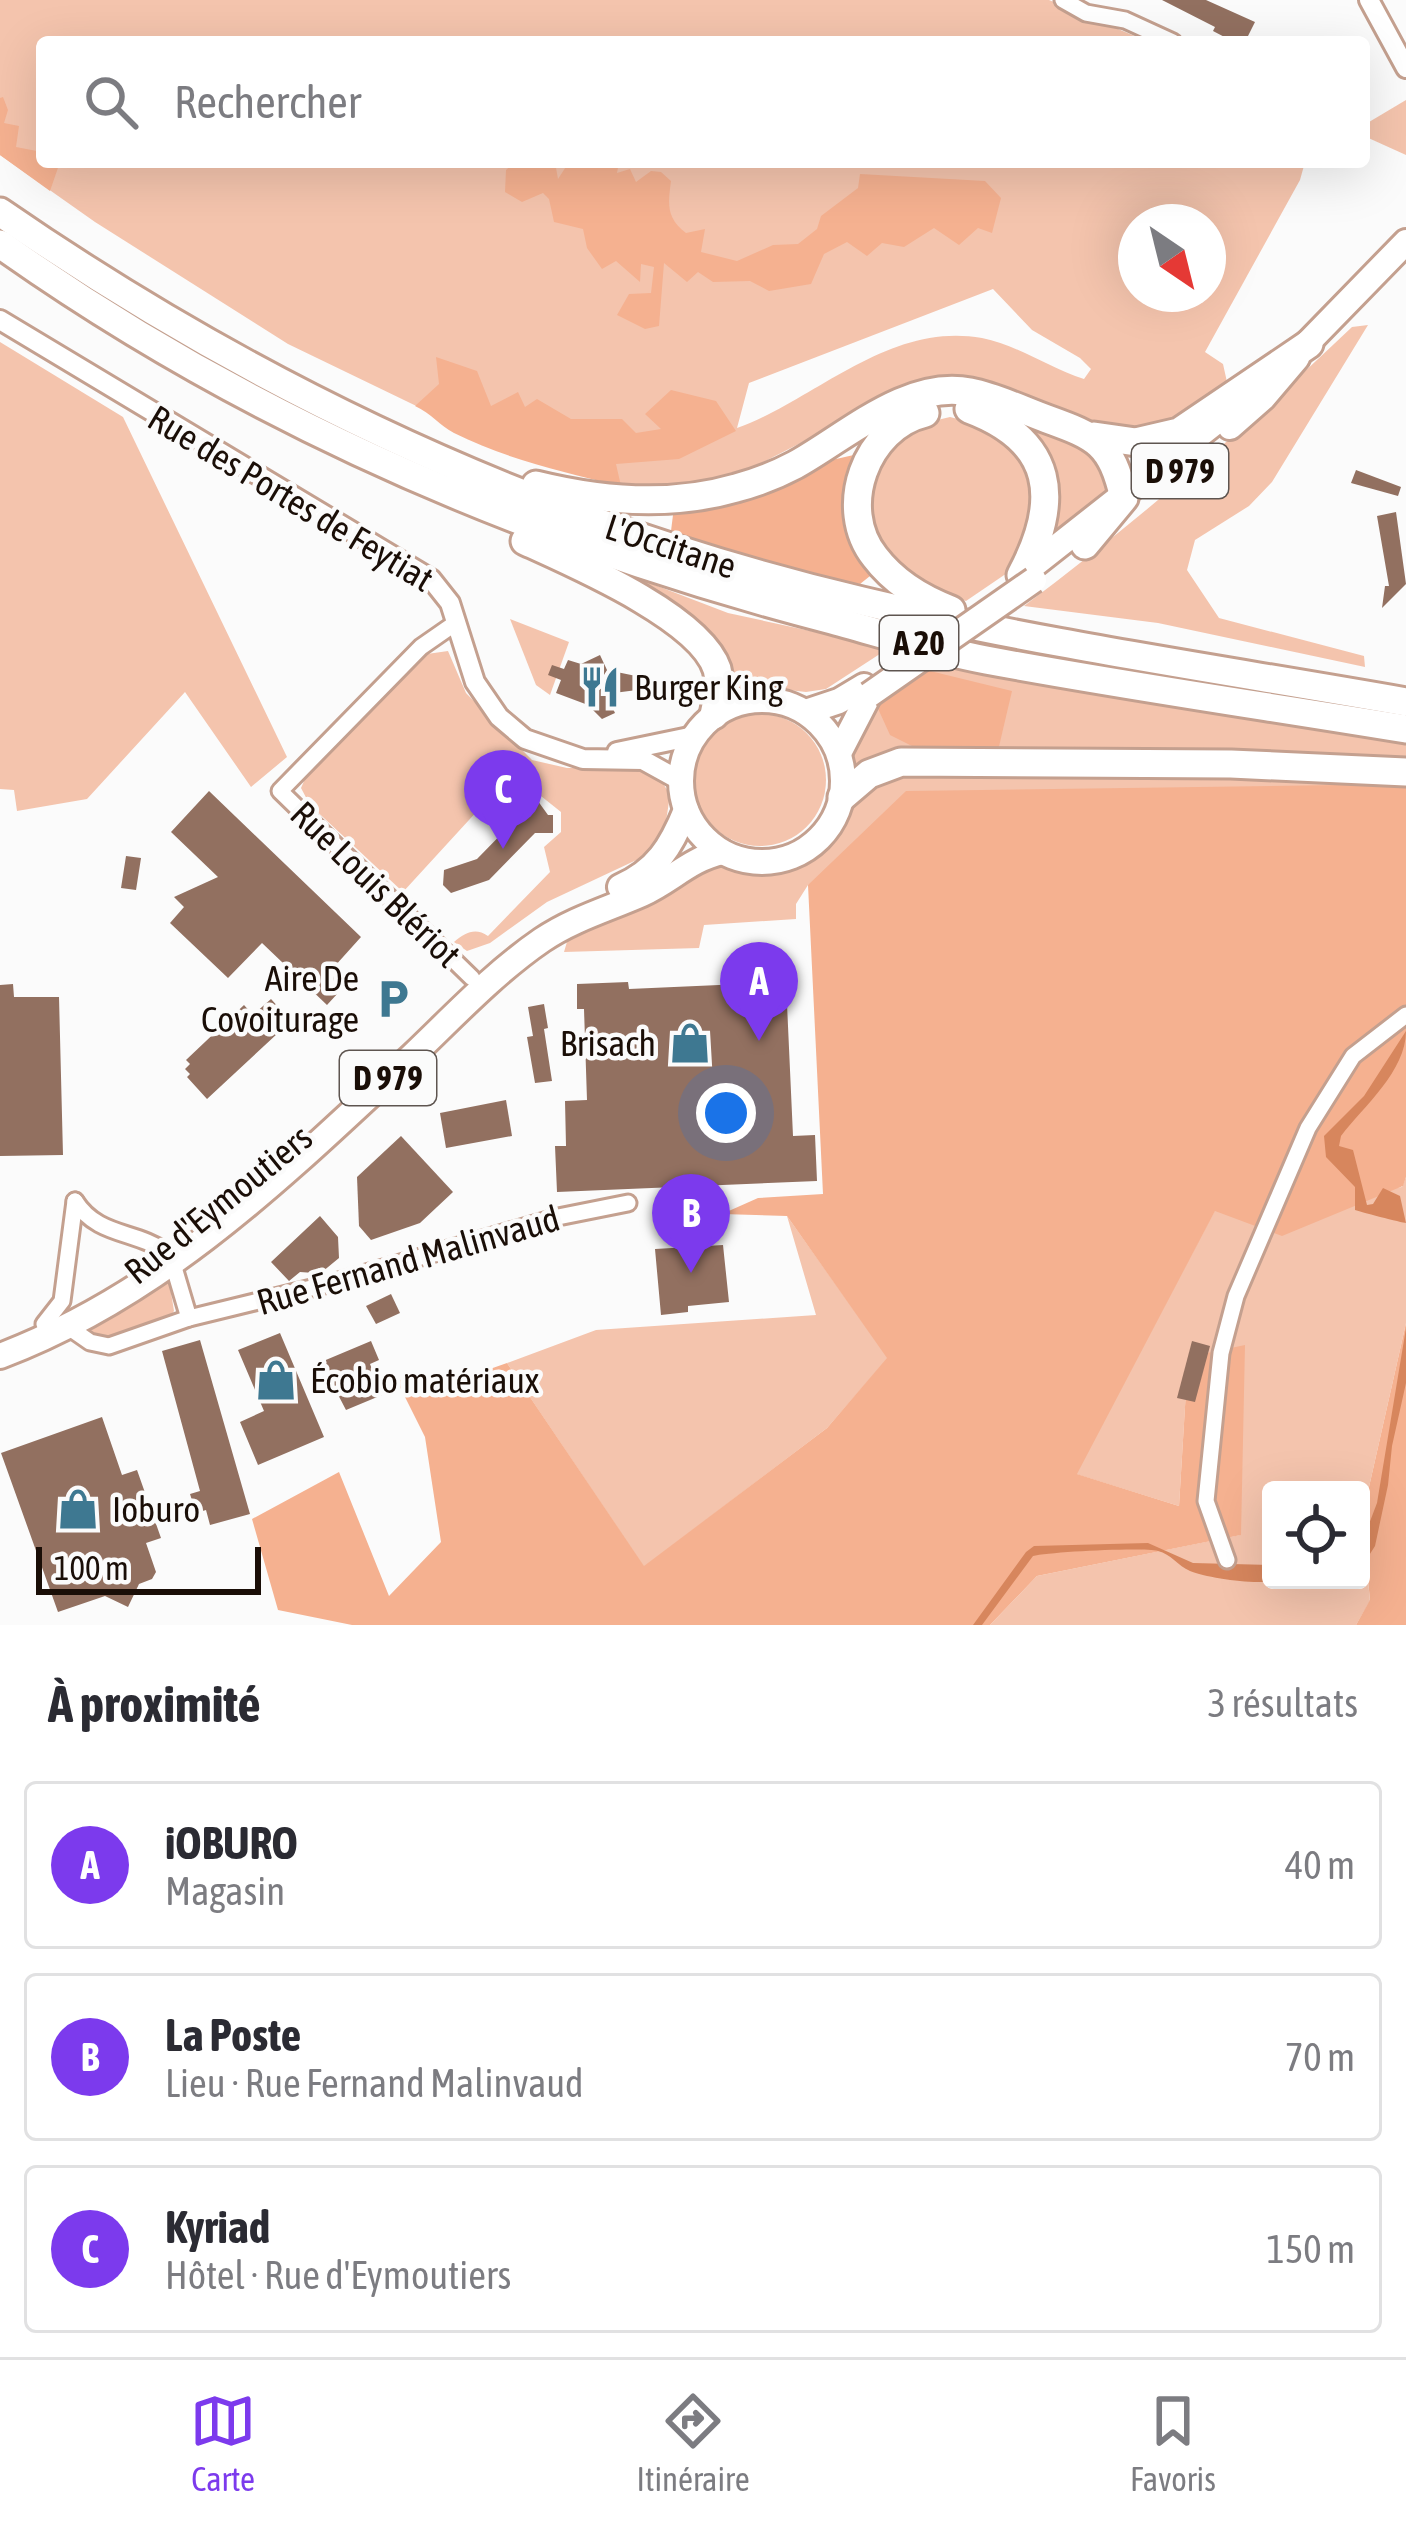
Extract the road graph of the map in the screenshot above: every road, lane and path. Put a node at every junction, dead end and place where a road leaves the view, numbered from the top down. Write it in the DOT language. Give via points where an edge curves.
graph roads {
  1 [pos="1063,0"];
  2 [pos="1369,0"];
  3 [pos="1160,36"];
  4 [pos="1406,68"];
  5 [pos="0,212"];
  6 [pos="1406,242"];
  7 [pos="0,244"];
  8 [pos="0,320"];
  9 [pos="1309,344"];
  10 [pos="1094,436"];
  11 [pos="439,461"];
  12 [pos="447,493"];
  13 [pos="1124,498"];
  14 [pos="1085,545"];
  15 [pos="1028,578"];
  16 [pos="457,622"];
  17 [pos="1011,632"];
  18 [pos="867,690"];
  19 [pos="1406,702"];
  20 [pos="806,712"];
  21 [pos="714,715"];
  22 [pos="1406,729"];
  23 [pos="694,736"];
  24 [pos="839,753"];
  25 [pos="583,759"];
  26 [pos="1406,772"];
  27 [pos="681,781"];
  28 [pos="842,797"];
  29 [pos="686,810"];
  30 [pos="722,852"];
  31 [pos="472,978"];
  32 [pos="1406,1015"];
  33 [pos="628,1203"];
  34 [pos="170,1258"];
  35 [pos="189,1318"];
  36 [pos="56,1326"];
  37 [pos="0,1343"];
  38 [pos="0,1356"];
  39 [pos="1227,1560"];
  1 -- 3 [label="street"];
  2 -- 4 [label="street"];
  5 -- 11 [label="highway, L'Occitane / A 20" via="208,346"];
  6 -- 9 [label="main road, D 979"];
  7 -- 12 [label="highway, L'Occitane / A 20" via="250,398"];
  8 -- 16 [label="street, Rue des Portes de Feytiat" via="431,579"];
  9 -- 10 [label="highway" via="1179,432 1136,442"];
  9 -- 13 [label="main road, D 979"];
  9 -- 14 [label="main road, D 979" via="1232,426"];
  10 -- 11 [label="highway" via="967,391 901,403 791,467 682,499 574,494 470,462"];
  10 -- 13 [label="highway" via="1117,469"];
  11 -- 17 [label="highway, L'Occitane / A 20" via="723,564"];
  12 -- 21 [label="highway" via="461,512 625,589 698,640 717,668"];
  12 -- 22 [label="highway, L'Occitane / A 20" via="700,586 982,659"];
  13 -- 14 [label="highway"];
  13 -- 15 [label="main road, D 979"];
  14 -- 15 [label="main road, D 979"];
  15 -- 17 [label="highway" via="1045,512 1043,478 1017,433 967,408 905,418 866,462 857,491 872,554 904,586"];
  15 -- 18 [label="main road, D 979, bridge"];
  16 -- 25 [label="street, Rue des Portes de Feytiat" via="475,682 499,717 525,739"];
  16 -- 31 [label="street, Rue Louis Blériot" via="421,647 280,791"];
  17 -- 19 [label="highway, L'Occitane / A 20"];
  18 -- 20 [label="main road, D 979"];
  18 -- 24 [label="main road, D 979"];
  20 -- 21 [label="main road" via="760,699"];
  20 -- 24 [label="main road"];
  21 -- 23 [label="main road"];
  23 -- 25 [label="street"];
  23 -- 27 [label="main road"];
  24 -- 28 [label="main road"];
  25 -- 27 [label="street, Rue des Portes de Feytiat" via="643,760"];
  26 -- 28 [label="highway" via="901,762 869,774"];
  27 -- 29 [label="main road"];
  28 -- 30 [label="main road" via="833,821 796,855 746,861"];
  29 -- 30 [label="main road"];
  29 -- 31 [label="main road, Rue d'Eymoutiers / D 979" via="669,850 643,876 546,920"];
  30 -- 34 [label="main road, D 979" via="562,927 514,961 263,1195"];
  31 -- 34 [label="main road, Rue d'Eymoutiers / D 979"];
  32 -- 39 [label="street" via="1353,1057 1308,1128 1236,1295 1221,1353 1206,1501"];
  33 -- 35 [label="street, Rue Fernand Malinvaud"];
  34 -- 35 [label="street"];
  34 -- 36 [label="main road, Rue d'Eymoutiers / D 979"];
  34 -- 36 [label="street" via="152,1242 100,1227 75,1202"];
  35 -- 36 [label="street, Rue Fernand Malinvaud" via="109,1346"];
  36 -- 37 [label="main road, Rue d'Eymoutiers / D 979"];
  36 -- 38 [label="main road, D 979"];
}
